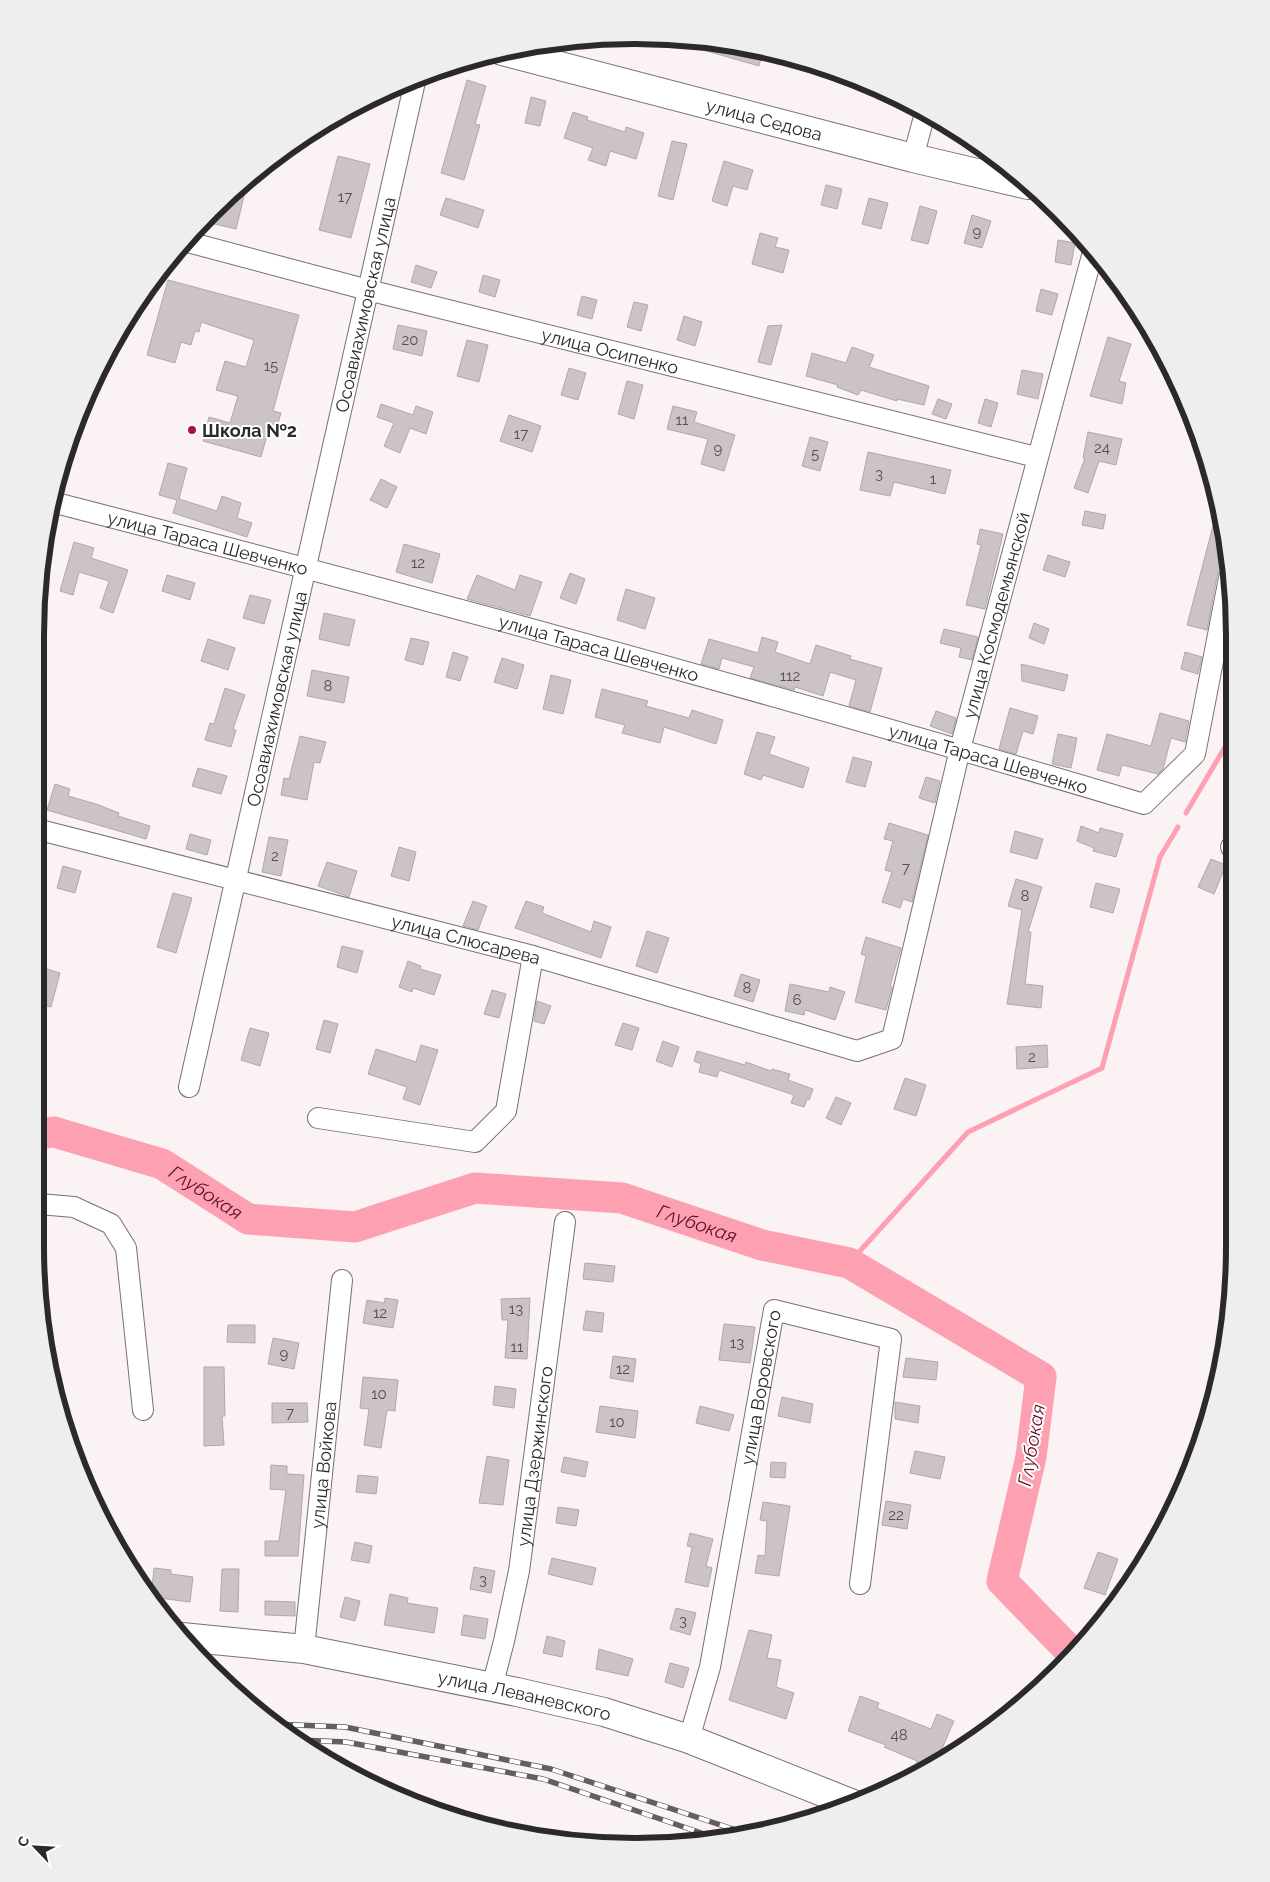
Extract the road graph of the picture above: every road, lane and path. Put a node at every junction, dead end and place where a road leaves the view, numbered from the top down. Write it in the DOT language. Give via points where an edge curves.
graph roads {
  1 [pos="519,55"];
  2 [pos="414,87"];
  3 [pos="923,119"];
  4 [pos="913,158"];
  5 [pos="1015,182"];
  6 [pos="192,243"];
  7 [pos="1091,259"];
  8 [pos="368,290"];
  9 [pos="1036,457"];
  10 [pos="59,504"];
  11 [pos="308,568"];
  12 [pos="1225,598"];
  13 [pos="960,749"];
  14 [pos="44,831"];
  15 [pos="236,880"];
  16 [pos="533,956"];
  17 [pos="892,1039"];
  18 [pos="189,1087"];
  19 [pos="318,1118"];
  20 [pos="44,1204"];
  21 [pos="565,1222"];
  22 [pos="342,1280"];
  23 [pos="143,1410"];
  24 [pos="860,1584"];
  25 [pos="191,1638"];
  26 [pos="304,1650"];
  27 [pos="492,1687"];
  28 [pos="689,1738"];
  29 [pos="843,1800"];
  1 -- 4 [label="street, улица Седова"];
  2 -- 8 [label="street, Осоавиахимовская улица"];
  3 -- 4 [label="street"];
  4 -- 5 [label="street, улица Седова"];
  6 -- 8 [label="street, улица Осипенко"];
  7 -- 9 [label="street, улица Космодемьянской"];
  8 -- 9 [label="street, улица Осипенко"];
  8 -- 11 [label="street, Осоавиахимовская улица"];
  9 -- 13 [label="street, улица Космодемьянской"];
  10 -- 11 [label="street, улица Тараса Шевченко"];
  11 -- 13 [label="street, улица Тараса Шевченко"];
  11 -- 15 [label="street, Осоавиахимовская улица"];
  12 -- 13 [label="street, улица Тараса Шевченко" via="1195,754 1144,804"];
  13 -- 17 [label="street, улица Космодемьянской"];
  14 -- 15 [label="street, улица Слюсарева"];
  15 -- 16 [label="street, улица Слюсарева"];
  15 -- 18 [label="street, Осоавиахимовская улица"];
  16 -- 17 [label="street, улица Слюсарева" via="857,1052"];
  16 -- 19 [label="street" via="506,1111 475,1142"];
  20 -- 23 [label="street" via="74,1207 111,1224 126,1248"];
  21 -- 27 [label="street, улица Дзержинского" via="519,1571"];
  22 -- 26 [label="street, улица Войкова"];
  24 -- 28 [label="street, улица Воровского" via="891,1339 774,1310 710,1667"];
  25 -- 26 [label="street, улица Леваневского"];
  26 -- 27 [label="street, улица Леваневского"];
  27 -- 28 [label="street, улица Леваневского" via="604,1712"];
  28 -- 29 [label="street, улица Леваневского"];
}
